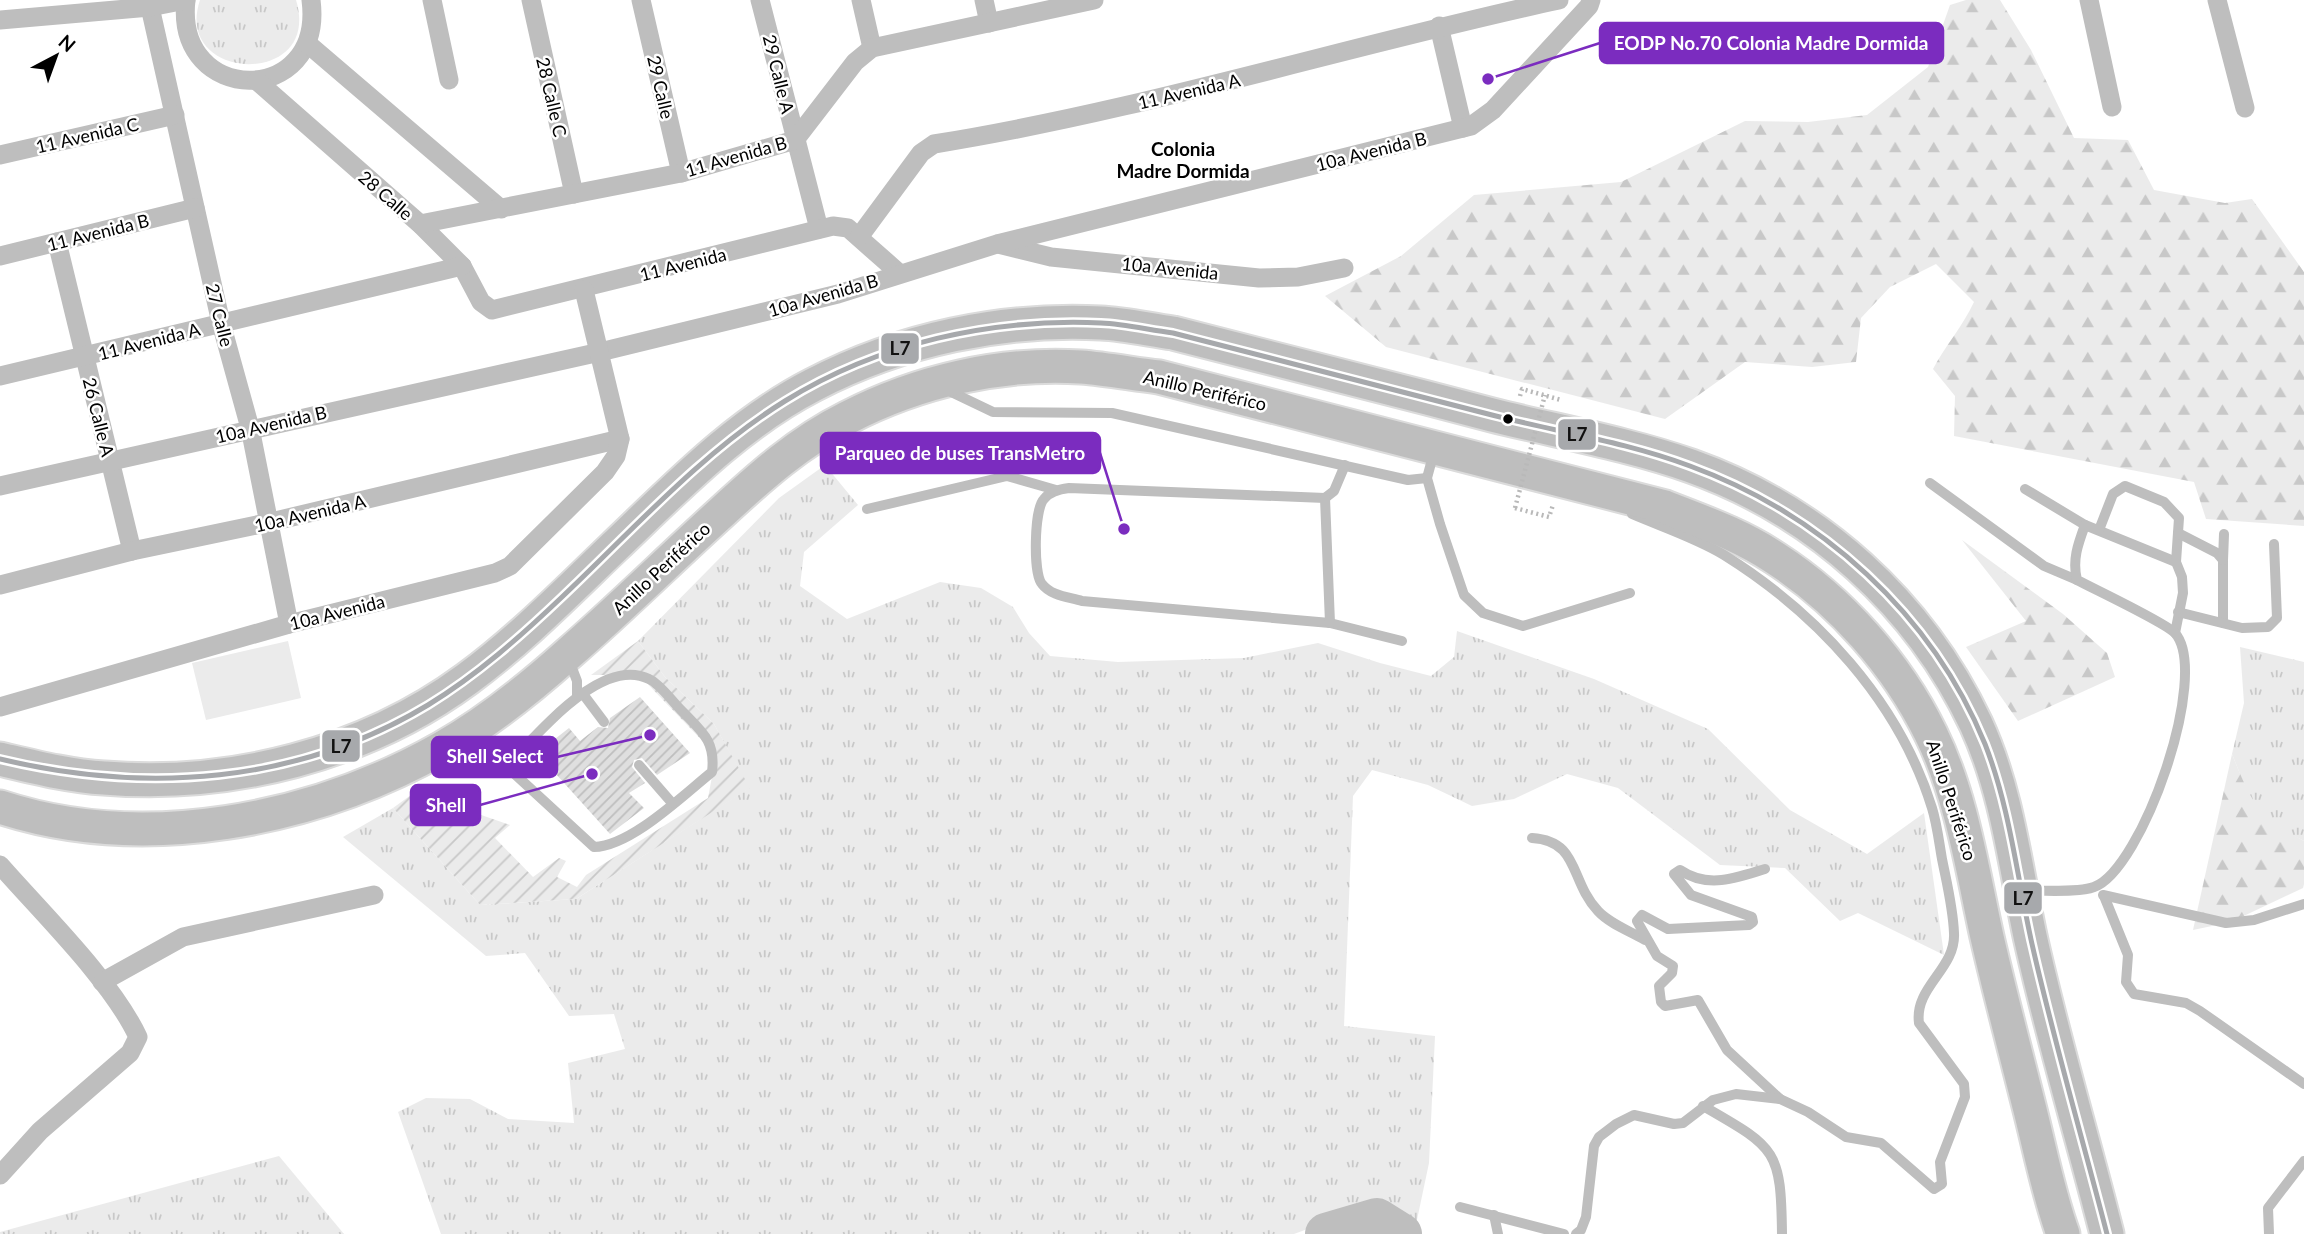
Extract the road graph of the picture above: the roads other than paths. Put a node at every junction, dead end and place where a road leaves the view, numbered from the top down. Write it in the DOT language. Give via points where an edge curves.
graph roads {
  1 [pos="186,0"];
  2 [pos="311,0"];
  3 [pos="432,0"];
  4 [pos="531,0"];
  5 [pos="641,0"];
  6 [pos="760,0"];
  7 [pos="861,0"];
  8 [pos="984,0"];
  9 [pos="1094,0"];
  10 [pos="1559,0"];
  11 [pos="1591,0"];
  12 [pos="2089,0"];
  13 [pos="2217,0"];
  14 [pos="150,7"];
  15 [pos="0,20"];
  16 [pos="989,23"];
  17 [pos="1438,26"];
  18 [pos="308,44"];
  19 [pos="872,48"];
  20 [pos="198,57"];
  21 [pos="167,76"];
  22 [pos="449,80"];
  23 [pos="257,81"];
  24 [pos="2112,107"];
  25 [pos="2245,108"];
  26 [pos="175,115"];
  27 [pos="1463,128"];
  28 [pos="795,139"];
  29 [pos="0,155"];
  30 [pos="681,173"];
  31 [pos="574,194"];
  32 [pos="195,208"];
  33 [pos="501,209"];
  34 [pos="420,224"];
  35 [pos="819,229"];
  36 [pos="859,237"];
  37 [pos="57,242"];
  38 [pos="997,244"];
  39 [pos="0,256"];
  40 [pos="462,266"];
  41 [pos="1345,268"];
  42 [pos="899,273"];
  43 [pos="583,290"];
  44 [pos="505,308"];
  45 [pos="221,323"];
  46 [pos="600,352"];
  47 [pos="84,356"];
  48 [pos="0,376"];
  49 [pos="934,384"];
  50 [pos="250,428"];
  51 [pos="620,439"];
  52 [pos="110,461"];
  53 [pos="1431,463"];
  54 [pos="1345,465"];
  55 [pos="1930,483"];
  56 [pos="0,486"];
  57 [pos="2025,489"];
  58 [pos="1056,490"];
  59 [pos="1325,498"];
  60 [pos="1613,502"];
  61 [pos="867,509"];
  62 [pos="271,523"];
  63 [pos="2085,525"];
  64 [pos="2099,530"];
  65 [pos="2178,533"];
  66 [pos="2224,534"];
  67 [pos="2274,544"];
  68 [pos="132,551"];
  69 [pos="2223,560"];
  70 [pos="2176,562"];
  71 [pos="2077,580"];
  72 [pos="0,585"];
  73 [pos="1630,593"];
  74 [pos="2179,612"];
  75 [pos="1330,623"];
  76 [pos="2222,623"];
  77 [pos="289,624"];
  78 [pos="2175,633"];
  79 [pos="1402,641"];
  80 [pos="568,655"];
  81 [pos="580,695"];
  82 [pos="0,707"];
  83 [pos="604,722"];
  84 [pos="443,747"];
  85 [pos="0,760"];
  86 [pos="639,765"];
  87 [pos="506,766"];
  88 [pos="672,803"];
  89 [pos="0,807"];
  90 [pos="1532,838"];
  91 [pos="0,865"];
  92 [pos="1765,869"];
  93 [pos="2095,887"];
  94 [pos="2021,891"];
  95 [pos="374,895"];
  96 [pos="2104,896"];
  97 [pos="2304,904"];
  98 [pos="1645,940"];
  99 [pos="102,982"];
  100 [pos="2304,1084"];
  101 [pos="1780,1099"];
  102 [pos="1703,1106"];
  103 [pos="2304,1161"];
  104 [pos="0,1175"];
  105 [pos="1460,1207"];
  106 [pos="1494,1216"];
  107 [pos="1498,1234"];
  108 [pos="1564,1234"];
  109 [pos="1576,1234"];
  110 [pos="1782,1234"];
  111 [pos="2063,1234"];
  112 [pos="2108,1234"];
  113 [pos="2269,1234"];
  1 -- 14 [label="street"];
  1 -- 20 [label="street" via="186,31"];
  2 -- 18 [label="street" via="314,20"];
  3 -- 22 [label="street"];
  4 -- 31 [label="street, 28 Calle C"];
  5 -- 30 [label="street, 29 Calle"];
  6 -- 28 [label="street, 29 Calle A"];
  7 -- 19 [label="street"];
  8 -- 16 [label="street"];
  9 -- 16 [label="street"];
  10 -- 17 [label="street, 11 Avenida A"];
  11 -- 27 [label="street, 10a Avenida B" via="1493,110"];
  12 -- 24 [label="street"];
  13 -- 25 [label="street"];
  14 -- 15 [label="street"];
  14 -- 21 [label="street, 27 Calle"];
  16 -- 19 [label="street"];
  17 -- 27 [label="street"];
  17 -- 36 [label="street, 11 Avenida A" via="1216,86 934,144 914,161"];
  18 -- 23 [label="street" via="289,68"];
  18 -- 33 [label="street"];
  19 -- 28 [label="street, 11 Avenida B"];
  20 -- 21 [label="street"];
  20 -- 23 [label="street" via="225,77"];
  21 -- 26 [label="street, 27 Calle"];
  23 -- 34 [label="street, 28 Calle"];
  26 -- 29 [label="street, 11 Avenida C"];
  26 -- 32 [label="street, 27 Calle"];
  27 -- 38 [label="street, 10a Avenida B"];
  28 -- 30 [label="street, 11 Avenida B"];
  28 -- 35 [label="street, 29 Calle A"];
  30 -- 31 [label="street, 11 Avenida B"];
  31 -- 33 [label="street, 11 Avenida B"];
  32 -- 37 [label="street, 11 Avenida B"];
  32 -- 45 [label="street, 27 Calle"];
  33 -- 34 [label="street, 11 Avenida B"];
  34 -- 40 [label="street, 28 Calle"];
  35 -- 36 [label="street, 11 Avenida" via="848,228"];
  35 -- 43 [label="street, 11 Avenida"];
  36 -- 42 [label="street"];
  37 -- 39 [label="street, 11 Avenida B"];
  37 -- 47 [label="street, 26 Calle A"];
  38 -- 41 [label="street, 10a Avenida" via="1051,257 1259,278 1298,278"];
  38 -- 42 [label="street, 10a Avenida B"];
  40 -- 44 [label="street, 28 Calle" via="481,302 492,310"];
  40 -- 45 [label="street, 11 Avenida A"];
  42 -- 46 [label="street, 10a Avenida B" via="838,294"];
  43 -- 44 [label="street, 11 Avenida"];
  43 -- 46 [label="street"];
  45 -- 47 [label="street, 11 Avenida A"];
  45 -- 50 [label="street, 27 Calle"];
  46 -- 50 [label="street, 10a Avenida B"];
  46 -- 51 [label="street"];
  47 -- 48 [label="street, 11 Avenida A"];
  47 -- 52 [label="street, 26 Calle A"];
  49 -- 53 [label="highway, Anillo Periférico" via="1008,370 1079,367 1159,377"];
  49 -- 54 [label="lane" via="993,412 1112,413"];
  49 -- 80 [label="highway, Anillo Periférico" via="846,418 782,457"];
  50 -- 52 [label="street, 10a Avenida B"];
  50 -- 62 [label="street, 27 Calle"];
  51 -- 62 [label="street, 10a Avenida A"];
  51 -- 77 [label="street, 10a Avenida" via="606,472 510,566"];
  52 -- 56 [label="street, 10a Avenida B"];
  52 -- 68 [label="street, 26 Calle A"];
  53 -- 54 [label="lane" via="1408,480"];
  53 -- 60 [label="highway, Anillo Periférico"];
  53 -- 73 [label="lane" via="1464,595 1483,614 1523,625"];
  54 -- 59 [label="lane" via="1334,491"];
  55 -- 71 [label="lane" via="2044,566"];
  57 -- 63 [label="lane"];
  58 -- 59 [label="lane"];
  58 -- 61 [label="lane" via="1007,476"];
  58 -- 75 [label="lane" via="1042,499 1038,512 1036,574 1043,586 1057,595"];
  59 -- 75 [label="lane"];
  60 -- 101 [label="lane" via="1722,554 1822,632 1859,672 1894,721 1932,809 1954,916 1955,943 1925,992 1918,1015 1926,1034 1964,1083 1965,1097 1940,1162 1942,1184 1934,1189 1881,1143 1846,1137"];
  60 -- 111 [label="highway, Anillo Periférico" via="1665,507 1733,534 1775,558 1856,627 1897,678 1931,735 1954,797"];
  62 -- 68 [label="street, 10a Avenida A"];
  62 -- 77 [label="street, 27 Calle"];
  63 -- 64 [label="lane"];
  63 -- 71 [label="lane" via="2075,559"];
  64 -- 65 [label="lane" via="2113,494 2125,486 2173,508 2179,517"];
  64 -- 70 [label="lane"];
  65 -- 69 [label="lane" via="2217,552"];
  65 -- 70 [label="lane"];
  66 -- 69 [label="lane"];
  67 -- 76 [label="lane" via="2277,618 2268,627"];
  68 -- 72 [label="street, 10a Avenida A"];
  69 -- 76 [label="lane"];
  70 -- 74 [label="lane" via="2182,577"];
  71 -- 78 [label="lane"];
  74 -- 76 [label="lane"];
  74 -- 78 [label="lane"];
  75 -- 79 [label="lane"];
  77 -- 82 [label="street, 10a Avenida"];
  78 -- 93 [label="lane" via="2186,658 2188,681 2170,757 2158,795 2119,868"];
  80 -- 81 [label="lane"];
  80 -- 84 [label="highway, Anillo Periférico" via="489,719"];
  81 -- 83 [label="lane"];
  81 -- 87 [label="lane"];
  81 -- 88 [label="lane" via="611,677 630,674 651,679 706,736 714,753 712,772"];
  84 -- 87 [label="lane"];
  84 -- 89 [label="highway, Anillo Periférico" via="394,772 302,807 214,824 113,829 34,818"];
  85 -- 94 [label="highway" via="105,779 181,780 280,765 347,744 413,713 495,658 712,455 812,385 888,352 960,333 1044,322 1104,323 1173,333 1689,465 1783,508 1869,573 1915,625 1953,680 1993,770"];
  86 -- 88 [label="lane"];
  87 -- 88 [label="lane" via="594,848 620,842"];
  90 -- 98 [label="lane" via="1551,839 1562,846 1578,883 1598,911"];
  91 -- 99 [label="street"];
  92 -- 98 [label="lane" via="1718,882 1675,871 1691,895 1752,917 1753,922 1668,929 1642,915 1637,921"];
  93 -- 94 [label="lane"];
  93 -- 96 [label="lane"];
  94 -- 112 [label="highway"];
  95 -- 99 [label="street" via="183,937"];
  96 -- 97 [label="lane" via="2226,923"];
  96 -- 100 [label="lane" via="2128,955 2126,982 2134,994 2186,1003"];
  98 -- 101 [label="lane" via="1672,966 1672,973 1659,986 1661,1002 1665,1006 1698,1000 1727,1050"];
  99 -- 104 [label="street" via="138,1037 130,1053 40,1131"];
  101 -- 102 [label="lane" via="1736,1094"];
  102 -- 109 [label="lane" via="1691,1118 1674,1124 1634,1115 1599,1138 1594,1146 1586,1217"];
  102 -- 110 [label="lane" via="1754,1137 1774,1161 1781,1181"];
  103 -- 113 [label="lane" via="2268,1208"];
  105 -- 106 [label="lane"];
  106 -- 107 [label="lane"];
  106 -- 108 [label="lane"];
}
